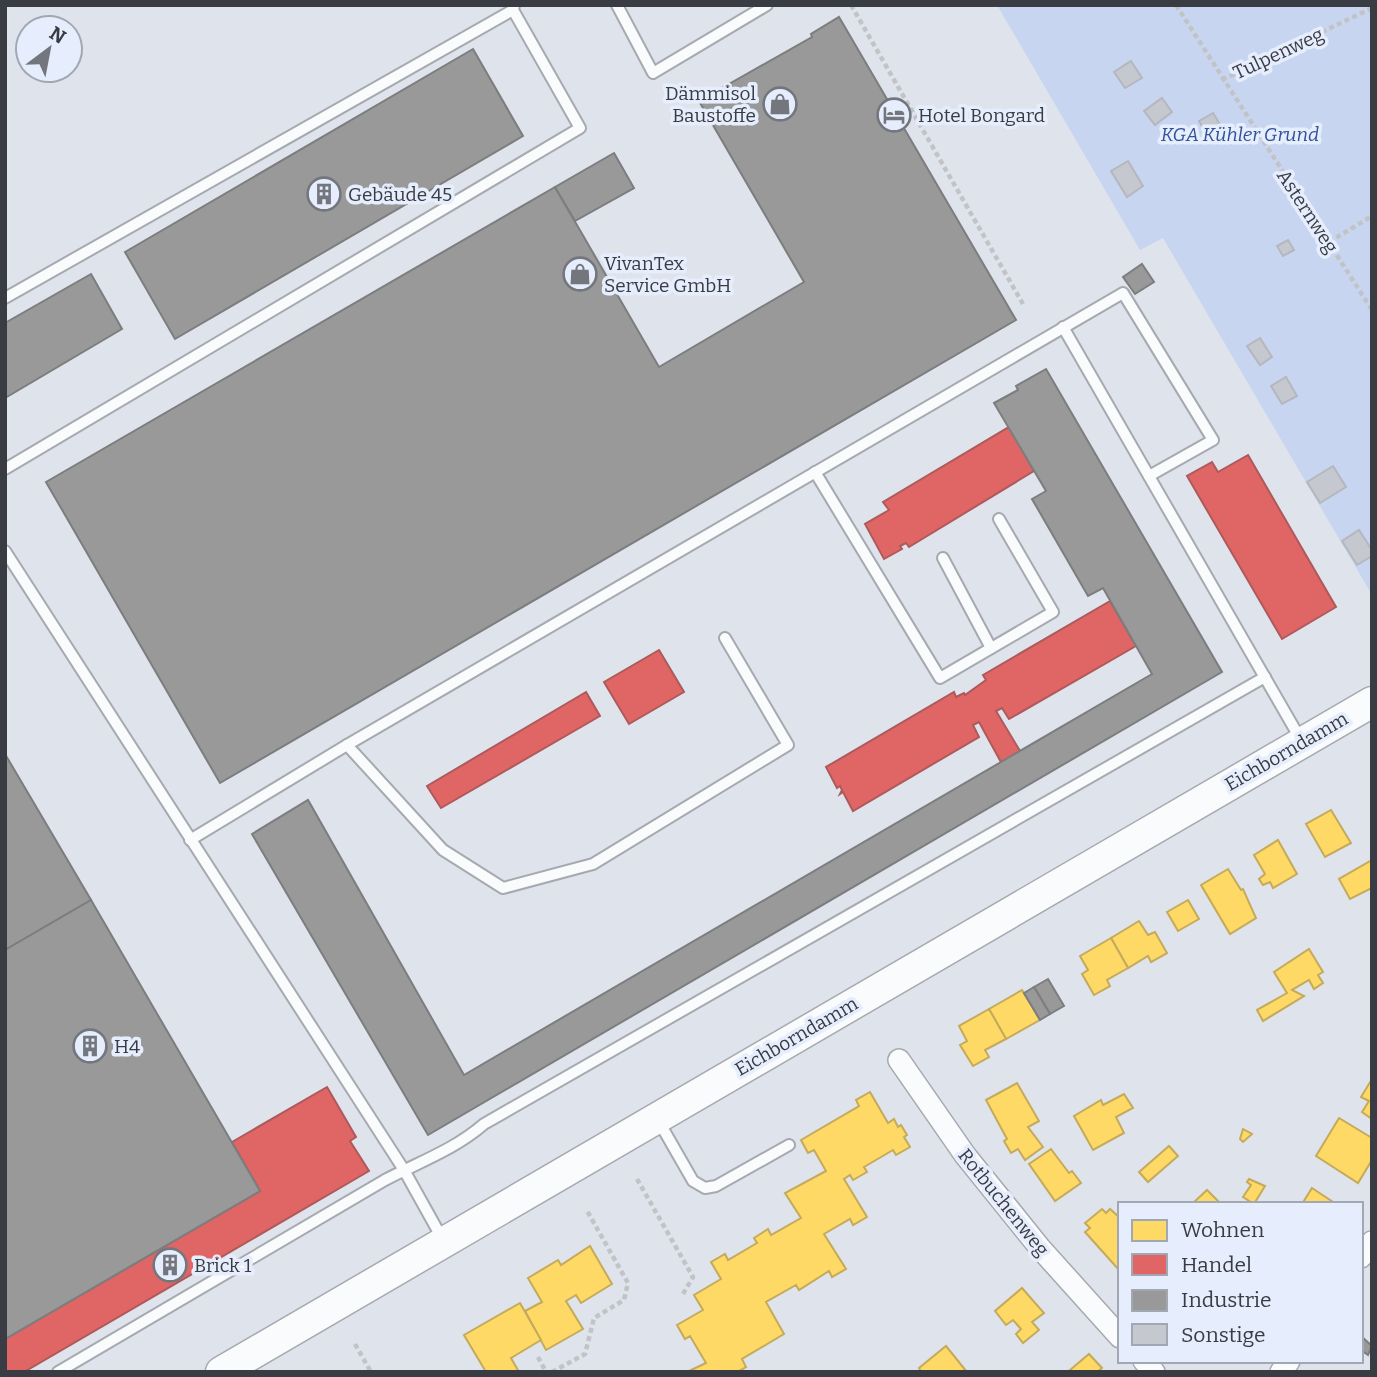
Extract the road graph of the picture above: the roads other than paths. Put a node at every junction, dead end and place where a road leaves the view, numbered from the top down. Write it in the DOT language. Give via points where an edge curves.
graph roads {
  1 [pos="617,5"];
  2 [pos="767,5"];
  3 [pos="514,8"];
  4 [pos="5,298"];
  5 [pos="1063,327"];
  6 [pos="5,469"];
  7 [pos="815,471"];
  8 [pos="1149,476"];
  9 [pos="999,520"];
  10 [pos="5,551"];
  11 [pos="943,558"];
  12 [pos="725,638"];
  13 [pos="991,648"];
  14 [pos="1265,677"];
  15 [pos="1372,702"];
  16 [pos="1303,742"];
  17 [pos="347,746"];
  18 [pos="190,840"];
  19 [pos="899,1060"];
  20 [pos="657,1118"];
  21 [pos="789,1144"];
  22 [pos="404,1170"];
  23 [pos="444,1241"];
  24 [pos="1118,1334"];
  25 [pos="58,1372"];
  26 [pos="221,1372"];
  1 -- 2 [label="lane" via="653,73"];
  3 -- 4 [label="lane"];
  3 -- 6 [label="lane" via="580,128"];
  5 -- 7 [label="lane"];
  5 -- 8 [label="lane"];
  5 -- 8 [label="lane" via="1123,293 1213,440"];
  7 -- 13 [label="lane" via="940,678"];
  7 -- 17 [label="lane"];
  8 -- 14 [label="lane"];
  9 -- 13 [label="lane" via="1053,612"];
  10 -- 18 [label="lane"];
  11 -- 13 [label="lane"];
  12 -- 17 [label="lane" via="789,745 593,864 503,888 443,850"];
  14 -- 16 [label="lane"];
  14 -- 22 [label="lane" via="532,1097 457,1145"];
  15 -- 16 [label="main road, Eichborndamm"];
  16 -- 20 [label="main road, Eichborndamm"];
  17 -- 18 [label="lane"];
  18 -- 22 [label="lane"];
  19 -- 24 [label="street, Rotbuchenweg" via="965,1155"];
  20 -- 21 [label="lane" via="693,1181 705,1188"];
  20 -- 23 [label="main road, Eichborndamm"];
  22 -- 23 [label="lane"];
  22 -- 25 [label="lane"];
  23 -- 26 [label="main road, Eichborndamm"];
}
